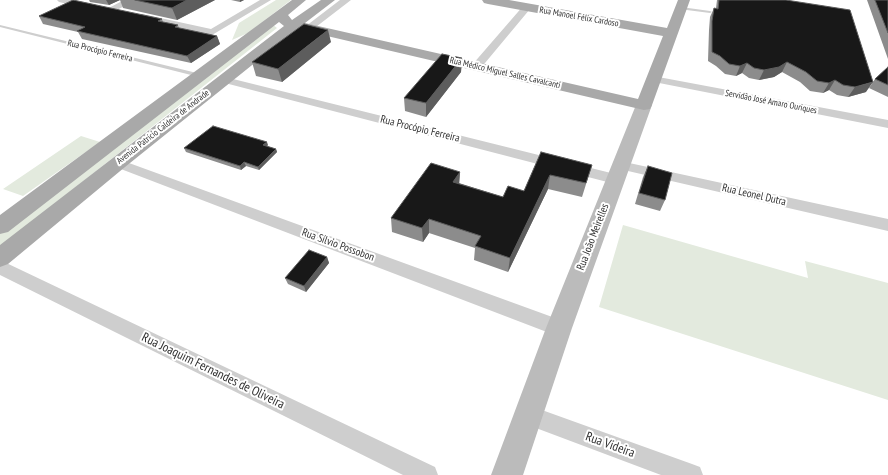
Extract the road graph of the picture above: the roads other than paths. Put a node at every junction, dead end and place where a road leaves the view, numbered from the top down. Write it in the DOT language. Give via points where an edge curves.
graph roads {
  1 [pos="62,0"];
  2 [pos="131,0"];
  3 [pos="266,0"];
  4 [pos="300,0"];
  5 [pos="329,0"];
  6 [pos="346,0"];
  7 [pos="488,0"];
  8 [pos="683,4"];
  9 [pos="527,7"];
  10 [pos="110,10"];
  11 [pos="710,12"];
  12 [pos="281,14"];
  13 [pos="0,26"];
  14 [pos="302,27"];
  15 [pos="671,33"];
  16 [pos="476,67"];
  17 [pos="199,75"];
  18 [pos="653,79"];
  19 [pos="224,80"];
  20 [pos="644,105"];
  21 [pos="888,124"];
  22 [pos="118,163"];
  23 [pos="618,172"];
  24 [pos="0,226"];
  25 [pos="888,226"];
  26 [pos="0,258"];
  27 [pos="0,267"];
  28 [pos="559,328"];
  29 [pos="528,415"];
  30 [pos="427,475"];
  31 [pos="507,475"];
  32 [pos="692,475"];
  1 -- 10 [label="street"];
  2 -- 10 [label="street"];
  3 -- 10 [label="street" via="212,32"];
  4 -- 12 [label="main road, Avenida Patrício Caldeira de Andrade"];
  5 -- 14 [label="main road, Avenida Patrício Caldeira de Andrade"];
  6 -- 14 [label="street"];
  7 -- 9 [label="main road, Rua Manoel Félix Cardoso"];
  8 -- 11 [label="lane"];
  8 -- 15 [label="main road, Rua João Meirelles"];
  9 -- 15 [label="main road, Rua Manoel Félix Cardoso"];
  9 -- 16 [label="street"];
  12 -- 14 [label="main road" via="285,22"];
  12 -- 17 [label="main road, Avenida Patrício Caldeira de Andrade"];
  13 -- 17 [label="lane, Rua Procópio Ferreira"];
  14 -- 16 [label="main road, Rua Médico Miguel Salles Cavalcanti"];
  14 -- 19 [label="main road, Avenida Patrício Caldeira de Andrade"];
  15 -- 18 [label="main road, Rua João Meirelles"];
  16 -- 20 [label="main road, Rua Médico Miguel Salles Cavalcanti"];
  17 -- 24 [label="main road, Avenida Patrício Caldeira de Andrade"];
  18 -- 20 [label="main road, Rua João Meirelles"];
  18 -- 21 [label="street, Servidão José Amaro Ouriques"];
  19 -- 22 [label="main road, Avenida Patrício Caldeira de Andrade"];
  19 -- 23 [label="street, Rua Procópio Ferreira"];
  20 -- 23 [label="main road, Rua João Meirelles"];
  22 -- 26 [label="main road, Avenida Patrício Caldeira de Andrade"];
  22 -- 28 [label="street, Rua Sílvio Possobon"];
  23 -- 25 [label="street, Rua Leonel Dutra"];
  23 -- 28 [label="main road, Rua João Meirelles"];
  27 -- 30 [label="street, Rua Joaquim Fernandes de Oliveira"];
  28 -- 29 [label="main road, Rua João Meirelles"];
  29 -- 31 [label="main road, Rua João Meirelles"];
  29 -- 32 [label="street, Rua Videira"];
}
